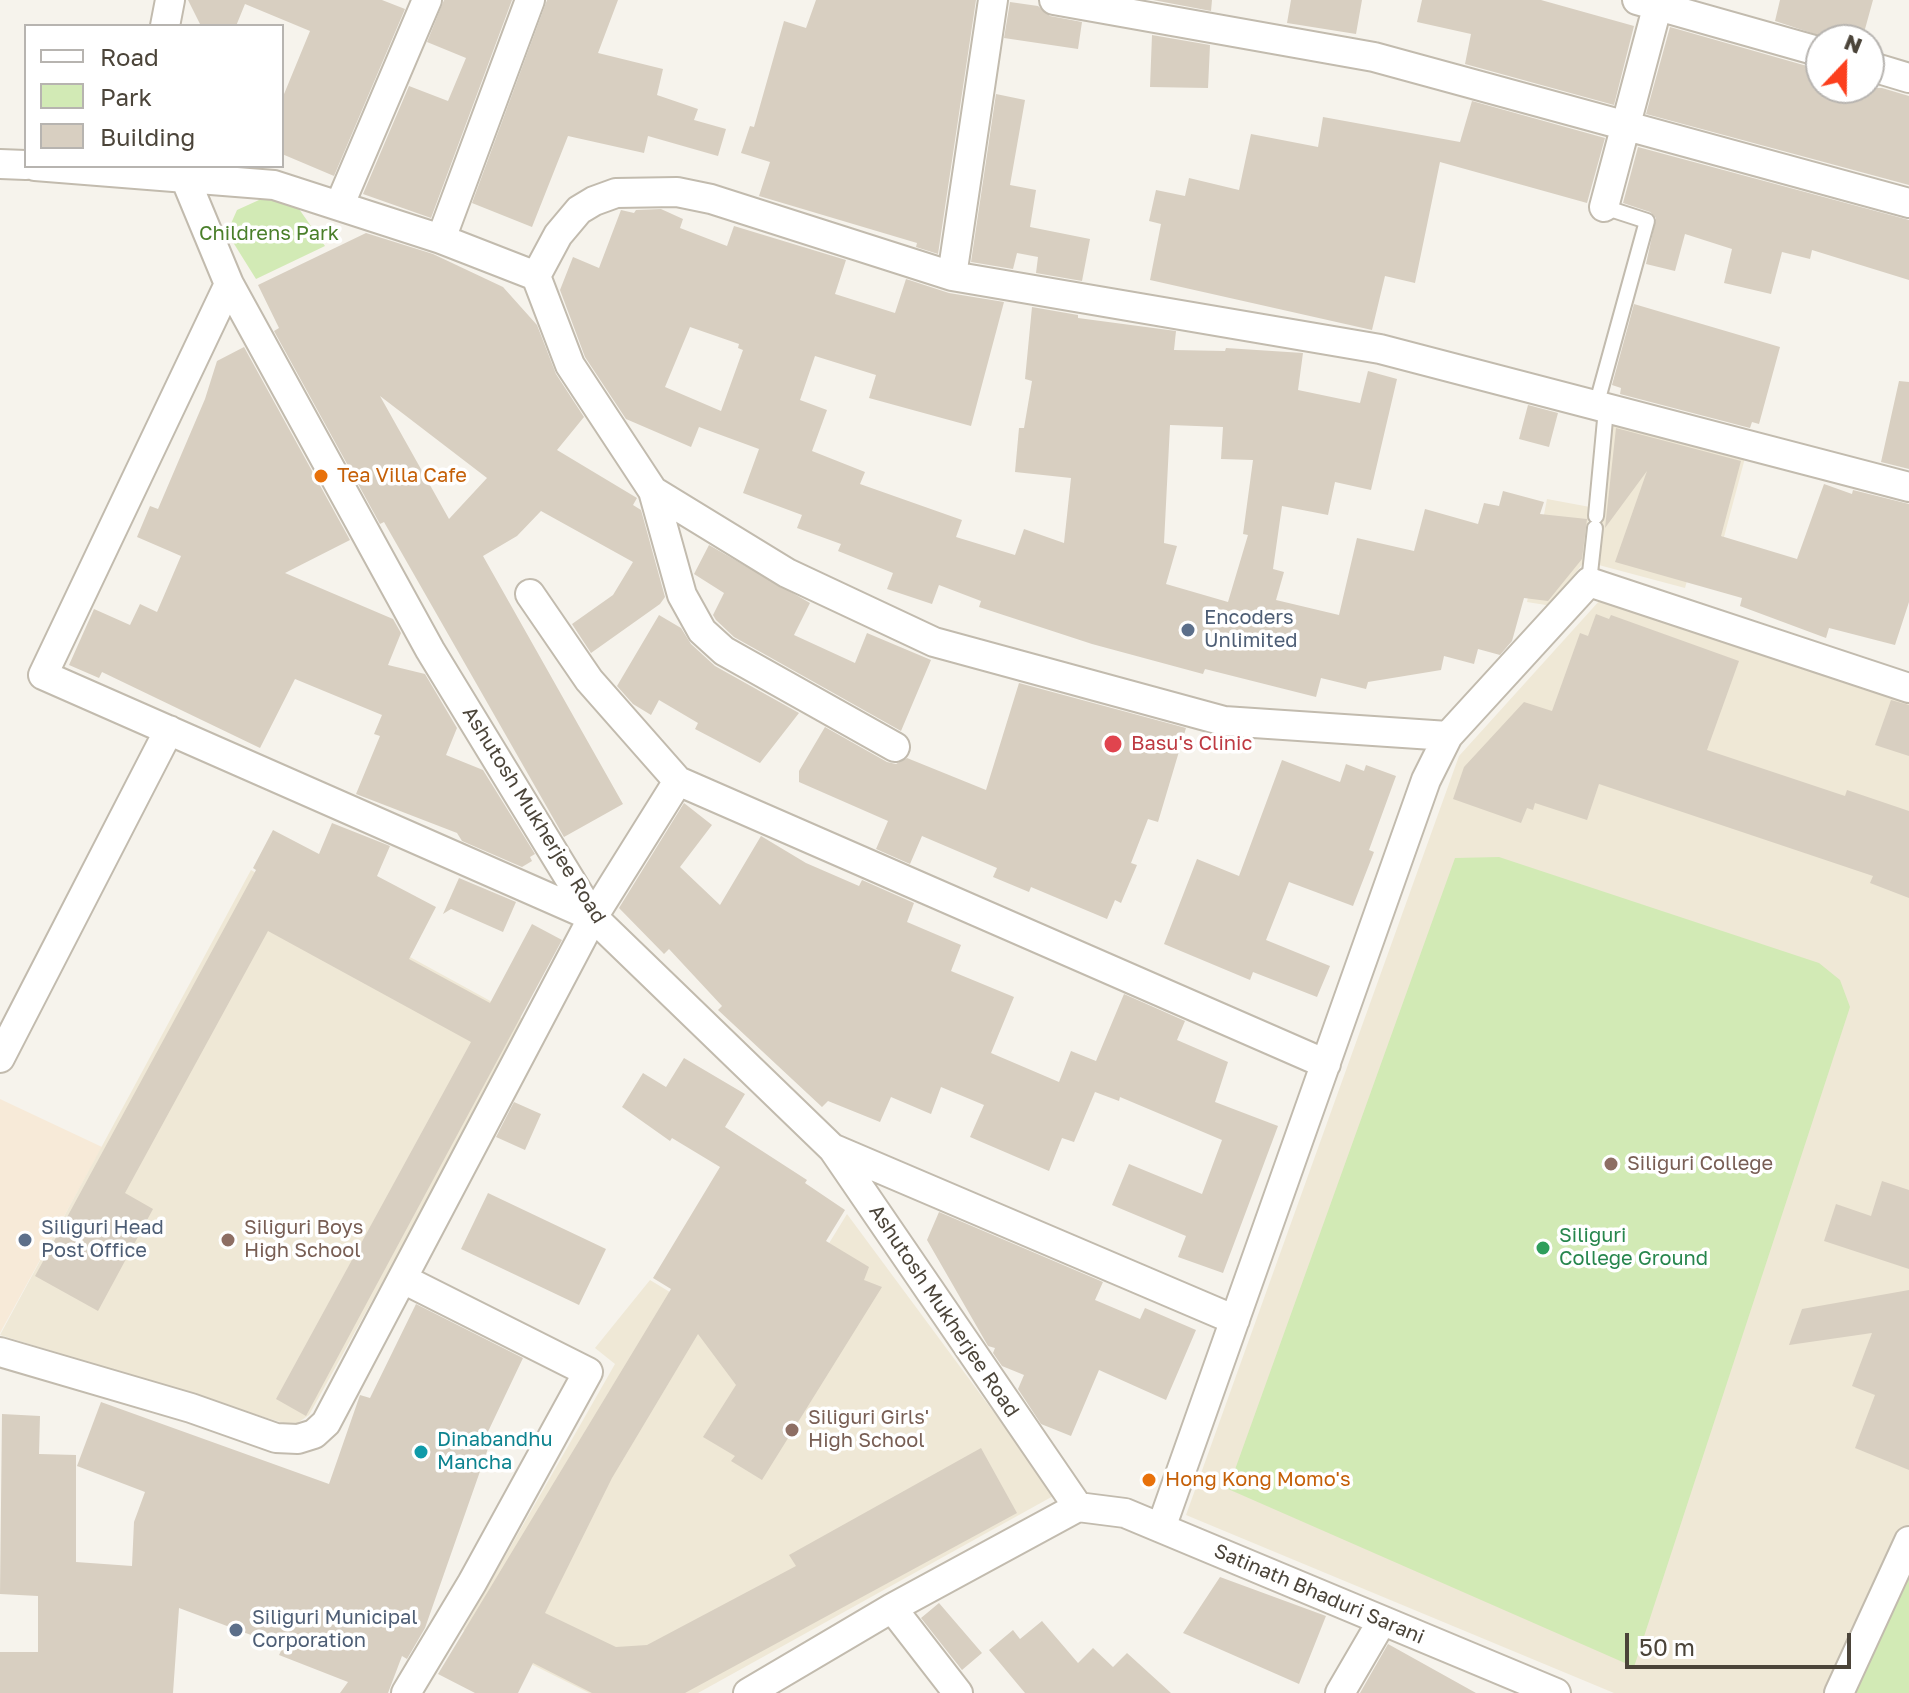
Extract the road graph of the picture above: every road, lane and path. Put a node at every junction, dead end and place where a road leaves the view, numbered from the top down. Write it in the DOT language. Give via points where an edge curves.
graph roads {
  1 [pos="170,0"];
  2 [pos="427,0"];
  3 [pos="530,0"];
  4 [pos="993,0"];
  5 [pos="1054,0"];
  6 [pos="1648,2"];
  7 [pos="165,24"];
  8 [pos="1805,47"];
  9 [pos="1885,71"];
  10 [pos="1909,78"];
  11 [pos="1626,128"];
  12 [pos="0,164"];
  13 [pos="24,165"];
  14 [pos="93,168"];
  15 [pos="181,171"];
  16 [pos="1909,203"];
  17 [pos="340,204"];
  18 [pos="1604,207"];
  19 [pos="441,239"];
  20 [pos="536,276"];
  21 [pos="952,276"];
  22 [pos="229,284"];
  23 [pos="1601,408"];
  24 [pos="1909,487"];
  25 [pos="653,491"];
  26 [pos="1589,582"];
  27 [pos="530,594"];
  28 [pos="1909,688"];
  29 [pos="169,730"];
  30 [pos="1448,736"];
  31 [pos="895,747"];
  32 [pos="678,781"];
  33 [pos="593,917"];
  34 [pos="0,1058"];
  35 [pos="1326,1064"];
  36 [pos="833,1149"];
  37 [pos="403,1279"];
  38 [pos="1235,1320"];
  39 [pos="0,1352"];
  40 [pos="1078,1507"];
  41 [pos="1161,1528"];
  42 [pos="1909,1541"];
  43 [pos="892,1608"];
  44 [pos="1382,1621"];
  45 [pos="406,1693"];
  46 [pos="748,1693"];
  47 [pos="958,1693"];
  48 [pos="1340,1693"];
  49 [pos="1556,1693"];
  50 [pos="1839,1693"];
  1 -- 7 [label="street"];
  2 -- 17 [label="street"];
  3 -- 19 [label="street"];
  4 -- 21 [label="street"];
  5 -- 11 [label="street" via="1374,57"];
  6 -- 8 [label="street"];
  6 -- 11 [label="street"];
  9 -- 10 [label="street"];
  11 -- 16 [label="street"];
  11 -- 18 [label="street"];
  12 -- 13 [label="street"];
  14 -- 15 [label="street"];
  15 -- 17 [label="street" via="274,185"];
  15 -- 22 [label="street, Ashutosh Mukherjee Road"];
  17 -- 19 [label="street"];
  18 -- 23 [label="lane" via="1647,221"];
  19 -- 20 [label="street"];
  20 -- 21 [label="street" via="579,210 616,193 645,191 711,199"];
  20 -- 25 [label="street" via="570,365"];
  21 -- 23 [label="street" via="1380,349"];
  22 -- 29 [label="street" via="43,675"];
  22 -- 33 [label="street, Ashutosh Mukherjee Road" via="430,650"];
  23 -- 24 [label="street"];
  23 -- 26 [label="lane"];
  25 -- 30 [label="street" via="787,573 934,642 1224,721"];
  25 -- 31 [label="street" via="682,595 702,631 724,651"];
  26 -- 28 [label="street"];
  26 -- 30 [label="street"];
  27 -- 32 [label="street" via="589,680"];
  29 -- 33 [label="street"];
  29 -- 34 [label="street"];
  30 -- 35 [label="street" via="1426,780"];
  32 -- 33 [label="street"];
  32 -- 35 [label="street"];
  33 -- 36 [label="street, Ashutosh Mukherjee Road"];
  33 -- 37 [label="street"];
  35 -- 38 [label="street"];
  36 -- 38 [label="street"];
  36 -- 40 [label="street, Ashutosh Mukherjee Road"];
  37 -- 39 [label="street" via="326,1423 298,1439 276,1438"];
  37 -- 45 [label="street" via="588,1372"];
  38 -- 41 [label="street"];
  40 -- 41 [label="street, Satinath Bhaduri Sarani" via="1125,1513"];
  40 -- 43 [label="street"];
  41 -- 44 [label="street, Satinath Bhaduri Sarani"];
  42 -- 50 [label="street"];
  43 -- 46 [label="street"];
  43 -- 47 [label="street"];
  44 -- 48 [label="street"];
  44 -- 49 [label="street, Satinath Bhaduri Sarani"];
}
